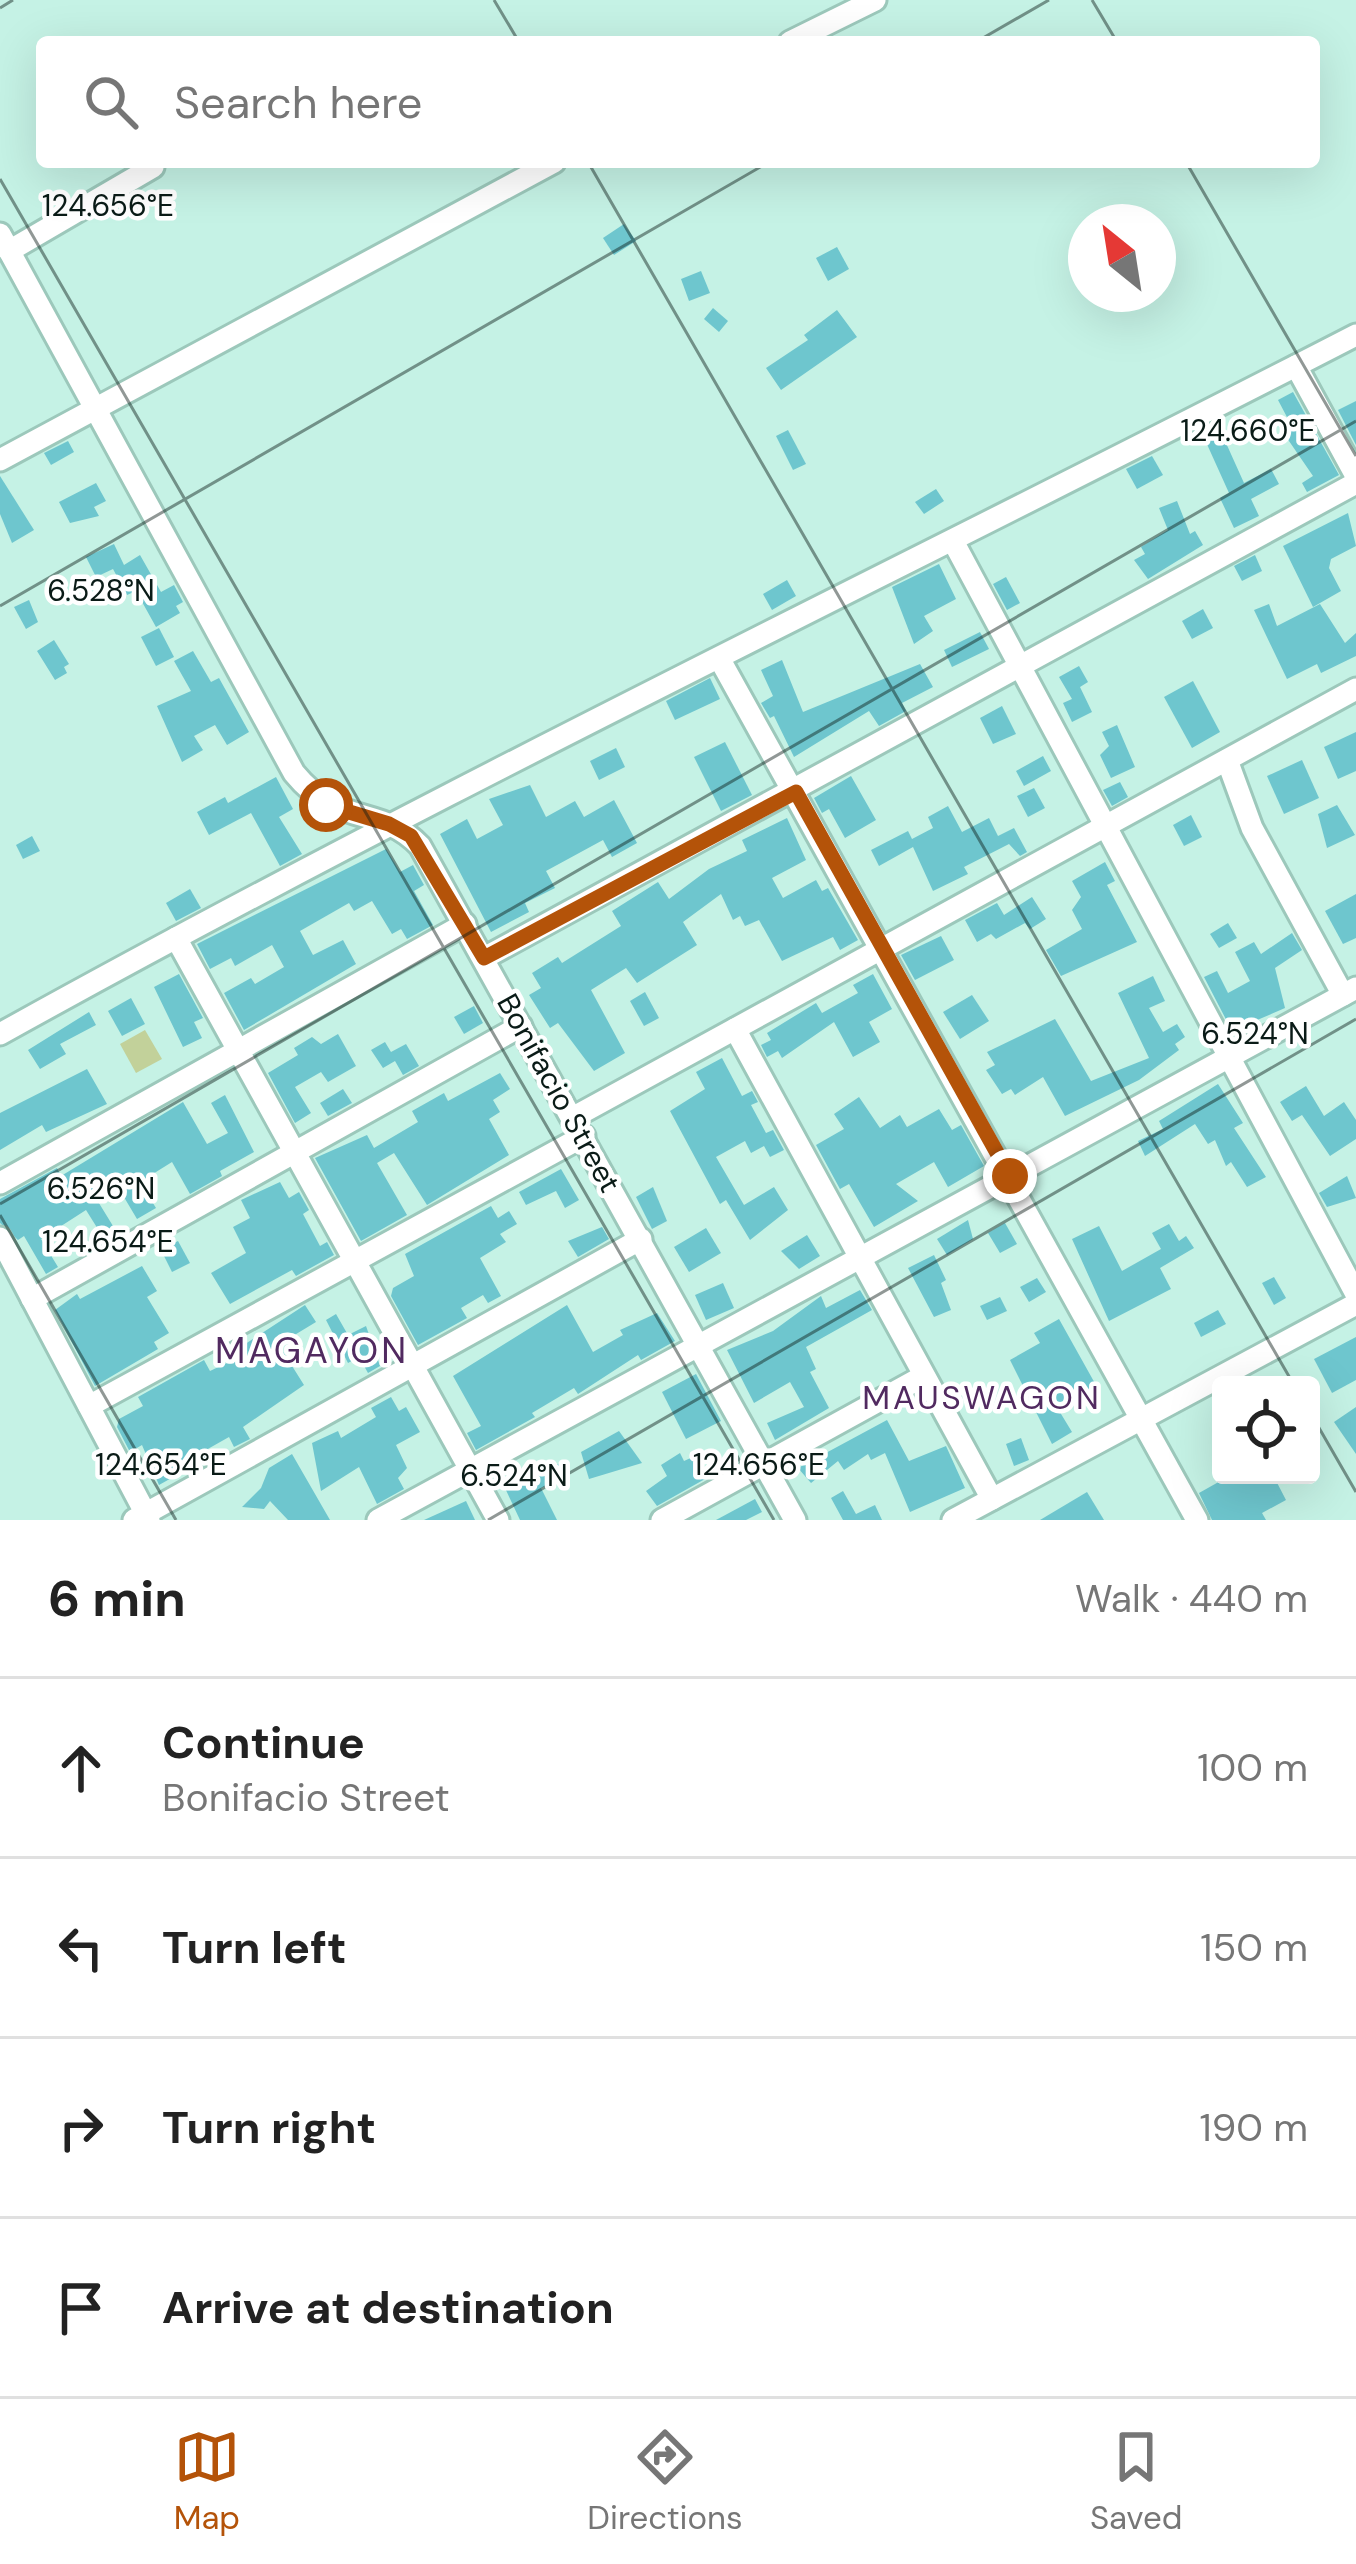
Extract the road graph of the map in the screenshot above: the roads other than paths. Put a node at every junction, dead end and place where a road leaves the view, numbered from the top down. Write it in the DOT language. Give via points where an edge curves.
graph roads {
  1 [pos="875,0"];
  2 [pos="802,36"];
  3 [pos="151,168"];
  4 [pos="543,168"];
  5 [pos="4,242"];
  6 [pos="1356,335"];
  7 [pos="1296,366"];
  8 [pos="95,410"];
  9 [pos="0,460"];
  10 [pos="1356,480"];
  11 [pos="954,543"];
  12 [pos="719,658"];
  13 [pos="1019,668"];
  14 [pos="1356,689"];
  15 [pos="1227,760"];
  16 [pos="796,792"];
  17 [pos="389,824"];
  18 [pos="1104,827"];
  19 [pos="465,924"];
  20 [pos="176,938"];
  21 [pos="884,948"];
  22 [pos="484,958"];
  23 [pos="1350,992"];
  24 [pos="521,1027"];
  25 [pos="735,1029"];
  26 [pos="0,1034"];
  27 [pos="235,1051"];
  28 [pos="1229,1057"];
  29 [pos="579,1127"];
  30 [pos="294,1155"];
  31 [pos="1010,1176"];
  32 [pos="0,1183"];
  33 [pos="0,1238"];
  34 [pos="641,1239"];
  35 [pos="859,1258"];
  36 [pos="351,1263"];
  37 [pos="1356,1294"];
  38 [pos="32,1299"];
  39 [pos="1356,1304"];
  40 [pos="698,1345"];
  41 [pos="408,1364"];
  42 [pos="922,1377"];
  43 [pos="89,1406"];
  44 [pos="1144,1420"];
  45 [pos="764,1464"];
  46 [pos="470,1470"];
  47 [pos="992,1499"];
  48 [pos="143,1518"];
  49 [pos="378,1520"];
  50 [pos="498,1520"];
  51 [pos="662,1520"];
  52 [pos="795,1520"];
  53 [pos="953,1520"];
  54 [pos="1197,1520"];
  1 -- 2 [label="street"];
  3 -- 5 [label="street"];
  4 -- 8 [label="street"];
  5 -- 8 [label="street, Bonifacio Street"];
  6 -- 7 [label="street"];
  7 -- 10 [label="street"];
  7 -- 11 [label="street"];
  8 -- 9 [label="street"];
  8 -- 17 [label="street, Bonifacio Street" via="294,773 338,812"];
  10 -- 13 [label="street"];
  11 -- 12 [label="street"];
  11 -- 13 [label="street"];
  12 -- 16 [label="street"];
  12 -- 17 [label="street"];
  13 -- 16 [label="street"];
  13 -- 18 [label="street"];
  14 -- 15 [label="street"];
  15 -- 18 [label="street"];
  15 -- 23 [label="street" via="1252,829"];
  16 -- 21 [label="street"];
  16 -- 22 [label="street"];
  17 -- 19 [label="street, Bonifacio Street" via="420,846"];
  17 -- 20 [label="street"];
  18 -- 21 [label="street"];
  18 -- 28 [label="street"];
  19 -- 22 [label="street, Bonifacio Street"];
  19 -- 27 [label="street"];
  20 -- 26 [label="street"];
  20 -- 27 [label="street"];
  21 -- 25 [label="street"];
  21 -- 31 [label="street"];
  22 -- 24 [label="street, Bonifacio Street"];
  23 -- 28 [label="street"];
  24 -- 29 [label="street, Bonifacio Street"];
  24 -- 30 [label="street"];
  25 -- 29 [label="street"];
  25 -- 35 [label="street"];
  27 -- 30 [label="street"];
  27 -- 32 [label="street"];
  28 -- 31 [label="street"];
  28 -- 37 [label="street"];
  29 -- 34 [label="street, Bonifacio Street"];
  29 -- 36 [label="street"];
  30 -- 36 [label="street"];
  30 -- 38 [label="street"];
  31 -- 35 [label="street"];
  31 -- 44 [label="street"];
  33 -- 38 [label="street"];
  34 -- 40 [label="street, Bonifacio Street"];
  34 -- 41 [label="street"];
  35 -- 40 [label="street"];
  35 -- 42 [label="street"];
  36 -- 41 [label="street"];
  36 -- 43 [label="street"];
  38 -- 43 [label="street"];
  39 -- 44 [label="street"];
  40 -- 45 [label="street, Bonifacio Street"];
  40 -- 46 [label="street"];
  41 -- 46 [label="street"];
  41 -- 48 [label="street"];
  42 -- 45 [label="street"];
  42 -- 47 [label="street"];
  43 -- 48 [label="street"];
  44 -- 47 [label="street"];
  44 -- 54 [label="street"];
  45 -- 51 [label="street"];
  45 -- 52 [label="street, Bonifacio Street"];
  46 -- 49 [label="street"];
  46 -- 50 [label="street"];
  47 -- 53 [label="street"];
}
